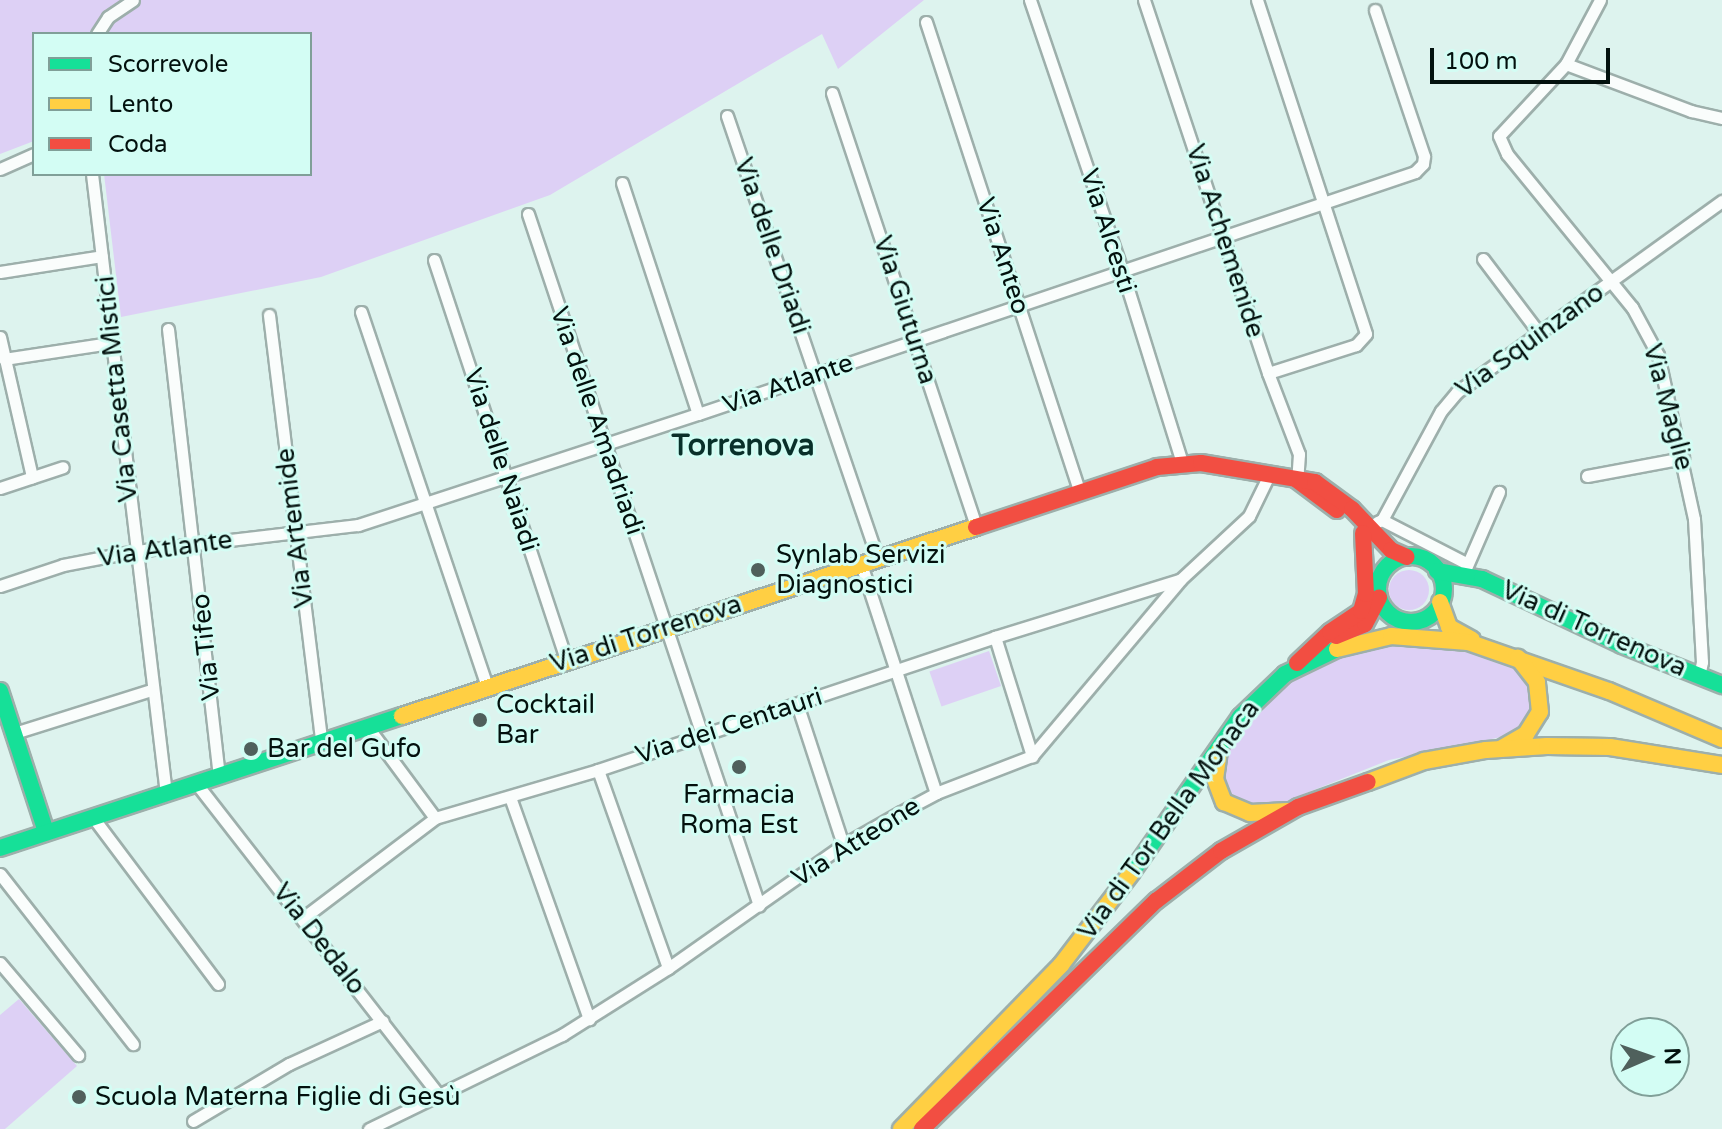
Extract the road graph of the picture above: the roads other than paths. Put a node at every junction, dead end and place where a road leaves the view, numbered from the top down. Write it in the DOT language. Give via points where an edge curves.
graph roads {
  1 [pos="133,0"];
  2 [pos="1030,0"];
  3 [pos="1144,0"];
  4 [pos="1257,0"];
  5 [pos="1600,0"];
  6 [pos="1375,10"];
  7 [pos="926,22"];
  8 [pos="98,32"];
  9 [pos="1566,64"];
  10 [pos="832,93"];
  11 [pos="727,116"];
  12 [pos="1722,118"];
  13 [pos="32,155"];
  14 [pos="0,169"];
  15 [pos="92,176"];
  16 [pos="622,183"];
  17 [pos="1722,201"];
  18 [pos="1325,202"];
  19 [pos="528,214"];
  20 [pos="1224,238"];
  21 [pos="102,256"];
  22 [pos="1483,259"];
  23 [pos="434,260"];
  24 [pos="1122,270"];
  25 [pos="0,272"];
  26 [pos="1611,282"];
  27 [pos="1020,306"];
  28 [pos="361,312"];
  29 [pos="269,315"];
  30 [pos="168,329"];
  31 [pos="1539,333"];
  32 [pos="0,337"];
  33 [pos="915,341"];
  34 [pos="110,343"];
  35 [pos="4,359"];
  36 [pos="1268,373"];
  37 [pos="816,374"];
  38 [pos="698,414"];
  39 [pos="605,445"];
  40 [pos="1683,458"];
  41 [pos="1182,463"];
  42 [pos="63,467"];
  43 [pos="1269,475"];
  44 [pos="507,476"];
  45 [pos="1587,476"];
  46 [pos="32,477"];
  47 [pos="1297,480"];
  48 [pos="0,488"];
  49 [pos="1079,491"];
  50 [pos="1499,492"];
  51 [pos="428,504"];
  52 [pos="1370,526"];
  53 [pos="976,527"];
  54 [pos="1399,530"];
  55 [pos="296,533"];
  56 [pos="194,543"];
  57 [pos="1384,544"];
  58 [pos="136,551"];
  59 [pos="1407,557"];
  60 [pos="878,559"];
  61 [pos="861,564"];
  62 [pos="1466,569"];
  63 [pos="1437,571"];
  64 [pos="1383,572"];
  65 [pos="1180,580"];
  66 [pos="0,586"];
  67 [pos="1379,598"];
  68 [pos="1441,599"];
  69 [pos="666,628"];
  70 [pos="995,637"];
  71 [pos="1322,639"];
  72 [pos="1484,646"];
  73 [pos="1518,658"];
  74 [pos="566,660"];
  75 [pos="895,670"];
  76 [pos="1285,674"];
  77 [pos="1699,676"];
  78 [pos="1722,685"];
  79 [pos="487,686"];
  80 [pos="151,690"];
  81 [pos="0,691"];
  82 [pos="797,704"];
  83 [pos="367,726"];
  84 [pos="14,733"];
  85 [pos="703,735"];
  86 [pos="1226,735"];
  87 [pos="1722,739"];
  88 [pos="321,741"];
  89 [pos="1500,749"];
  90 [pos="1032,756"];
  91 [pos="1722,765"];
  92 [pos="598,770"];
  93 [pos="219,775"];
  94 [pos="196,783"];
  95 [pos="936,793"];
  96 [pos="166,794"];
  97 [pos="510,797"];
  98 [pos="1290,811"];
  99 [pos="92,816"];
  100 [pos="435,818"];
  101 [pos="46,832"];
  102 [pos="843,845"];
  103 [pos="0,848"];
  104 [pos="0,874"];
  105 [pos="759,905"];
  106 [pos="303,918"];
  107 [pos="0,963"];
  108 [pos="668,968"];
  109 [pos="218,984"];
  110 [pos="589,1019"];
  111 [pos="383,1021"];
  112 [pos="133,1044"];
  113 [pos="78,1055"];
  114 [pos="440,1096"];
  115 [pos="193,1121"];
  116 [pos="369,1129"];
  117 [pos="901,1129"];
  118 [pos="922,1129"];
  1 -- 8 [label="street" via="108,17"];
  2 -- 24 [label="street, Via Alcesti"];
  3 -- 20 [label="street, Via Achemenide"];
  4 -- 18 [label="street"];
  5 -- 9 [label="street"];
  6 -- 18 [label="street, Via Atlante" via="1423,164 1415,172"];
  7 -- 27 [label="street, Via Anteo"];
  9 -- 12 [label="street"];
  9 -- 26 [label="street, Via Maglie" via="1499,136 1507,154"];
  10 -- 33 [label="street, Via Giuturna"];
  11 -- 37 [label="street, Via delle Driadi"];
  13 -- 14 [label="street"];
  15 -- 21 [label="street, Via Casetta Mistici"];
  16 -- 38 [label="street"];
  17 -- 26 [label="street, Via Squinzano"];
  18 -- 20 [label="street, Via Atlante"];
  18 -- 36 [label="street" via="1365,338"];
  19 -- 39 [label="street, Via delle Amadriadi"];
  20 -- 24 [label="street, Via Atlante"];
  20 -- 36 [label="street, Via Achemenide"];
  21 -- 25 [label="street"];
  21 -- 34 [label="street, Via Casetta Mistici"];
  22 -- 31 [label="street"];
  23 -- 44 [label="street, Via delle Naiadi"];
  24 -- 27 [label="street, Via Atlante"];
  24 -- 41 [label="street, Via Alcesti"];
  26 -- 31 [label="street, Via Squinzano"];
  26 -- 40 [label="street, Via Maglie" via="1640,318 1658,355"];
  27 -- 33 [label="street, Via Atlante"];
  27 -- 49 [label="street, Via Anteo"];
  28 -- 51 [label="street"];
  29 -- 55 [label="street, Via Artemide"];
  30 -- 56 [label="street, Via Tifeo"];
  31 -- 52 [label="street, Via Squinzano" via="1450,399"];
  32 -- 35 [label="street"];
  33 -- 37 [label="street, Via Atlante"];
  33 -- 53 [label="street, Via Giuturna"];
  34 -- 35 [label="street"];
  34 -- 58 [label="street, Via Casetta Mistici"];
  35 -- 46 [label="street"];
  36 -- 47 [label="street, Via Achemenide" via="1299,454"];
  37 -- 38 [label="street, Via Atlante"];
  37 -- 60 [label="street, Via delle Driadi"];
  38 -- 39 [label="street, Via Atlante"];
  39 -- 44 [label="street, Via Atlante"];
  39 -- 69 [label="street, Via delle Amadriadi"];
  40 -- 45 [label="street"];
  40 -- 77 [label="street, Via Maglie" via="1697,555"];
  41 -- 43 [label="street, Via di Torrenova"];
  41 -- 49 [label="street, Via di Torrenova"];
  42 -- 46 [label="street"];
  43 -- 47 [label="street, Via di Torrenova"];
  43 -- 65 [label="street, Via Atteone" via="1249,516"];
  44 -- 51 [label="street, Via Atlante"];
  44 -- 74 [label="street, Via delle Naiadi"];
  46 -- 48 [label="street"];
  47 -- 52 [label="street, Via di Torrenova" via="1315,482"];
  49 -- 53 [label="street, Via di Torrenova"];
  50 -- 62 [label="street"];
  51 -- 55 [label="street, Via Atlante" via="358,525"];
  51 -- 79 [label="street"];
  52 -- 54 [label="street, Via di Torrenova"];
  52 -- 57 [label="street, Via di Torrenova"];
  52 -- 64 [label="street, Via di Torrenova"];
  52 -- 71 [label="street" via="1363,606"];
  53 -- 60 [label="street, Via di Torrenova"];
  54 -- 57 [label="street" via="1389,532"];
  54 -- 62 [label="street, Via di Torrenova"];
  55 -- 56 [label="street, Via Atlante"];
  55 -- 88 [label="street, Via Artemide"];
  56 -- 58 [label="street, Via Atlante"];
  56 -- 93 [label="street, Via Tifeo"];
  57 -- 59 [label="street, Via di Torrenova"];
  58 -- 66 [label="street, Via Atlante" via="63,565"];
  58 -- 80 [label="street, Via Casetta Mistici"];
  59 -- 63 [label="street" via="1421,558"];
  59 -- 64 [label="street"];
  60 -- 61 [label="street, Via di Torrenova"];
  61 -- 69 [label="street, Via di Torrenova"];
  61 -- 75 [label="street"];
  62 -- 63 [label="street, Via di Torrenova"];
  62 -- 68 [label="street"];
  62 -- 77 [label="street, Via di Torrenova"];
  63 -- 68 [label="street"];
  64 -- 67 [label="street"];
  65 -- 70 [label="street, Via dei Centauri"];
  65 -- 90 [label="street, Via Atteone"];
  67 -- 68 [label="street" via="1391,615 1410,622 1429,616"];
  67 -- 71 [label="street" via="1361,627"];
  68 -- 72 [label="street" via="1449,627"];
  69 -- 74 [label="street, Via di Torrenova"];
  69 -- 85 [label="street, Via delle Amadriadi"];
  70 -- 75 [label="street, Via dei Centauri"];
  70 -- 90 [label="street"];
  71 -- 76 [label="street"];
  72 -- 73 [label="street, Via di Tor Bella Monaca"];
  72 -- 76 [label="street, Via di Tor Bella Monaca" via="1441,637 1382,637 1328,651"];
  73 -- 87 [label="street, Via di Tor Bella Monaca"];
  73 -- 89 [label="street" via="1537,682 1540,712 1526,734"];
  74 -- 79 [label="street, Via di Torrenova"];
  75 -- 82 [label="street, Via dei Centauri"];
  75 -- 95 [label="street"];
  76 -- 86 [label="street, Via di Tor Bella Monaca"];
  77 -- 78 [label="street, Via di Torrenova"];
  79 -- 83 [label="street, Via di Torrenova"];
  80 -- 84 [label="street"];
  80 -- 96 [label="street, Via Casetta Mistici"];
  81 -- 84 [label="street"];
  82 -- 85 [label="street, Via dei Centauri"];
  82 -- 102 [label="street"];
  83 -- 88 [label="street, Via di Torrenova"];
  83 -- 100 [label="street"];
  84 -- 101 [label="street"];
  85 -- 92 [label="street, Via dei Centauri"];
  85 -- 105 [label="street, Via delle Amadriadi"];
  86 -- 98 [label="street" via="1214,771 1220,796 1246,812"];
  86 -- 117 [label="street, Via di Tor Bella Monaca" via="1125,883 1061,965"];
  88 -- 93 [label="street, Via di Torrenova"];
  89 -- 91 [label="street, Via di Tor Bella Monaca" via="1630,748"];
  89 -- 98 [label="street, Via di Tor Bella Monaca" via="1414,764"];
  90 -- 95 [label="street, Via Atteone"];
  92 -- 97 [label="street, Via dei Centauri"];
  92 -- 108 [label="street"];
  93 -- 94 [label="street, Via di Torrenova"];
  94 -- 96 [label="street, Via di Torrenova"];
  94 -- 106 [label="street, Via Dedalo"];
  95 -- 102 [label="street, Via Atteone"];
  96 -- 99 [label="street, Via di Torrenova"];
  97 -- 100 [label="street, Via dei Centauri"];
  97 -- 110 [label="street"];
  98 -- 118 [label="street, Via di Tor Bella Monaca" via="1230,845 1164,894"];
  99 -- 101 [label="street, Via di Torrenova"];
  99 -- 109 [label="street"];
  100 -- 106 [label="street, Via dei Centauri"];
  101 -- 103 [label="street, Via di Torrenova"];
  102 -- 105 [label="street, Via Atteone"];
  104 -- 112 [label="street"];
  105 -- 108 [label="street, Via Atteone"];
  106 -- 111 [label="street, Via Dedalo"];
  107 -- 113 [label="street"];
  108 -- 110 [label="street, Via Atteone"];
  110 -- 114 [label="street, Via Atteone"];
  111 -- 114 [label="street, Via Dedalo"];
  111 -- 115 [label="street" via="289,1064"];
  114 -- 116 [label="street, Via Atteone"];
}
